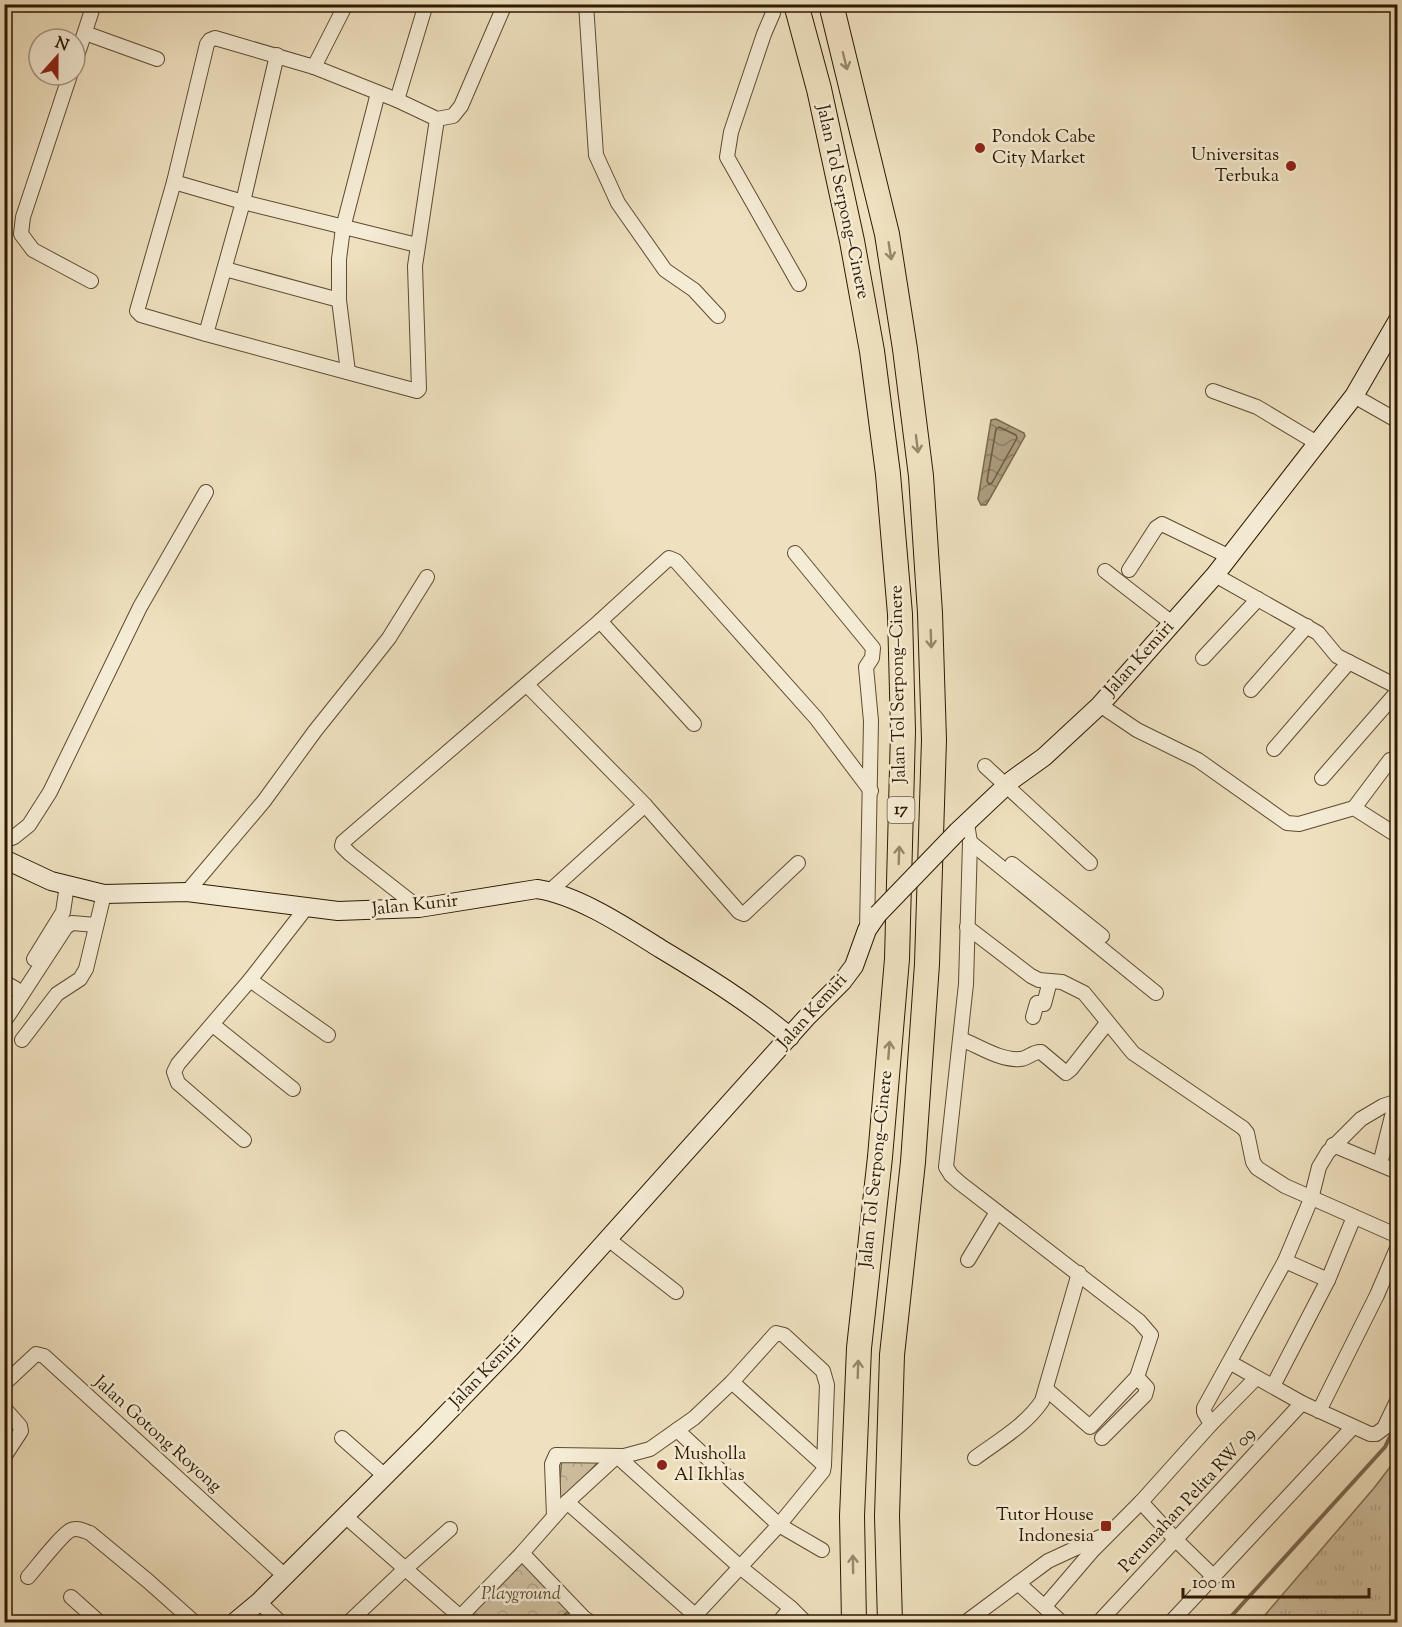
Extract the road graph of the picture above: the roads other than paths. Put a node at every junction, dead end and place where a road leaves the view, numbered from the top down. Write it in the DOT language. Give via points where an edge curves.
graph roads {
  1 [pos="94,4"];
  2 [pos="346,4"];
  3 [pos="426,4"];
  4 [pos="505,4"];
  5 [pos="586,4"];
  6 [pos="770,4"];
  7 [pos="796,4"];
  8 [pos="831,4"];
  9 [pos="87,27"];
  10 [pos="87,34"];
  11 [pos="278,55"];
  12 [pos="157,59"];
  13 [pos="314,67"];
  14 [pos="66,87"];
  15 [pos="378,93"];
  16 [pos="397,100"];
  17 [pos="437,119"];
  18 [pos="174,182"];
  19 [pos="243,202"];
  20 [pos="343,228"];
  21 [pos="417,245"];
  22 [pos="225,269"];
  23 [pos="91,281"];
  24 [pos="799,284"];
  25 [pos="339,300"];
  26 [pos="718,316"];
  27 [pos="1398,320"];
  28 [pos="206,334"];
  29 [pos="348,372"];
  30 [pos="1213,391"];
  31 [pos="1354,396"];
  32 [pos="1398,421"];
  33 [pos="1317,444"];
  34 [pos="206,492"];
  35 [pos="795,553"];
  36 [pos="1230,557"];
  37 [pos="1129,570"];
  38 [pos="1105,571"];
  39 [pos="1215,575"];
  40 [pos="427,577"];
  41 [pos="1258,599"];
  42 [pos="600,621"];
  43 [pos="1172,623"];
  44 [pos="1307,626"];
  45 [pos="1203,658"];
  46 [pos="1349,662"];
  47 [pos="527,685"];
  48 [pos="1398,689"];
  49 [pos="1251,690"];
  50 [pos="1100,705"];
  51 [pos="694,724"];
  52 [pos="1274,748"];
  53 [pos="1390,760"];
  54 [pos="985,766"];
  55 [pos="1322,778"];
  56 [pos="1006,786"];
  57 [pos="871,791"];
  58 [pos="645,805"];
  59 [pos="1354,808"];
  60 [pos="966,832"];
  61 [pos="1398,836"];
  62 [pos="4,841"];
  63 [pos="4,859"];
  64 [pos="1090,863"];
  65 [pos="798,864"];
  66 [pos="68,885"];
  67 [pos="550,891"];
  68 [pos="187,892"];
  69 [pos="104,894"];
  70 [pos="306,908"];
  71 [pos="419,908"];
  72 [pos="96,925"];
  73 [pos="967,927"];
  74 [pos="867,930"];
  75 [pos="1102,936"];
  76 [pos="250,980"];
  77 [pos="1050,981"];
  78 [pos="10,986"];
  79 [pos="1156,993"];
  80 [pos="4,1007"];
  81 [pos="1033,1017"];
  82 [pos="4,1022"];
  83 [pos="1107,1023"];
  84 [pos="213,1025"];
  85 [pos="328,1035"];
  86 [pos="790,1036"];
  87 [pos="961,1039"];
  88 [pos="22,1040"];
  89 [pos="293,1089"];
  90 [pos="1398,1102"];
  91 [pos="244,1140"];
  92 [pos="1333,1145"];
  93 [pos="1380,1164"];
  94 [pos="1398,1172"];
  95 [pos="1311,1199"];
  96 [pos="997,1212"];
  97 [pos="1354,1217"];
  98 [pos="1398,1236"];
  99 [pos="608,1239"];
  100 [pos="1398,1246"];
  101 [pos="968,1260"];
  102 [pos="1285,1261"];
  103 [pos="1079,1273"];
  104 [pos="1328,1280"];
  105 [pos="676,1292"];
  106 [pos="1231,1362"];
  107 [pos="1137,1377"];
  108 [pos="1256,1378"];
  109 [pos="732,1382"];
  110 [pos="4,1384"];
  111 [pos="1273,1386"];
  112 [pos="1046,1389"];
  113 [pos="1398,1399"];
  114 [pos="1302,1403"];
  115 [pos="4,1408"];
  116 [pos="1319,1411"];
  117 [pos="1211,1424"];
  118 [pos="1353,1427"];
  119 [pos="677,1430"];
  120 [pos="342,1438"];
  121 [pos="1102,1438"];
  122 [pos="617,1456"];
  123 [pos="4,1457"];
  124 [pos="975,1458"];
  125 [pos="824,1465"];
  126 [pos="385,1476"];
  127 [pos="567,1502"];
  128 [pos="1141,1502"];
  129 [pos="345,1516"];
  130 [pos="554,1516"];
  131 [pos="779,1525"];
  132 [pos="450,1529"];
  133 [pos="1110,1533"];
  134 [pos="1176,1540"];
  135 [pos="822,1550"];
  136 [pos="522,1552"];
  137 [pos="740,1567"];
  138 [pos="405,1569"];
  139 [pos="285,1576"];
  140 [pos="28,1577"];
  141 [pos="1214,1577"];
  142 [pos="1018,1583"];
  143 [pos="71,1597"];
  144 [pos="259,1602"];
  145 [pos="1045,1606"];
  146 [pos="791,1608"];
  147 [pos="982,1618"];
  148 [pos="692,1619"];
  149 [pos="587,1620"];
  150 [pos="460,1621"];
  151 [pos="99,1623"];
  152 [pos="194,1623"];
  153 [pos="235,1623"];
  154 [pos="280,1623"];
  155 [pos="349,1623"];
  156 [pos="565,1623"];
  157 [pos="779,1623"];
  158 [pos="805,1623"];
  159 [pos="854,1623"];
  160 [pos="891,1623"];
  161 [pos="966,1623"];
  162 [pos="1061,1623"];
  163 [pos="1099,1623"];
  164 [pos="1171,1623"];
  1 -- 9 [label="street"];
  2 -- 13 [label="street"];
  3 -- 16 [label="street"];
  4 -- 17 [label="street" via="461,106 453,116"];
  5 -- 26 [label="street" via="596,155 618,203 665,270 694,290"];
  6 -- 24 [label="street" via="773,13 731,132 727,158"];
  159 -- 7 [label="highway, Jalan Tol Serpong–Cinere / 17, one-way" via="852,1516 859,1348 897,959 903,731 900,614 872,351 819,89"];
  8 -- 160 [label="highway, Jalan Tol Serpong–Cinere / 17, one-way" via="887,234 921,476 930,614 934,740 927,964 913,1162 892,1355 887,1516"];
  10 -- 12 [label="street"];
  11 -- 13 [label="street"];
  11 -- 18 [label="street" via="215,38 210,40"];
  11 -- 19 [label="street"];
  13 -- 15 [label="street"];
  14 -- 23 [label="street" via="23,217 21,234 33,250"];
  15 -- 16 [label="street"];
  15 -- 20 [label="street"];
  16 -- 17 [label="street"];
  17 -- 21 [label="street"];
  18 -- 19 [label="street"];
  18 -- 28 [label="street" via="137,311"];
  19 -- 20 [label="street"];
  19 -- 22 [label="street"];
  20 -- 21 [label="street"];
  20 -- 25 [label="street"];
  21 -- 29 [label="street" via="419,388 413,391"];
  22 -- 25 [label="street"];
  22 -- 28 [label="street"];
  25 -- 29 [label="street"];
  27 -- 31 [label="street, Jalan Kemiri"];
  28 -- 29 [label="street"];
  30 -- 33 [label="street" via="1257,407"];
  31 -- 32 [label="street"];
  31 -- 33 [label="street, Jalan Kemiri"];
  33 -- 36 [label="street, Jalan Kemiri"];
  34 -- 62 [label="street" via="140,607 50,792 29,825"];
  35 -- 57 [label="street" via="873,648 866,667"];
  36 -- 37 [label="street" via="1162,524"];
  36 -- 39 [label="street, Jalan Kemiri"];
  38 -- 43 [label="street"];
  39 -- 41 [label="street"];
  39 -- 43 [label="street, Jalan Kemiri"];
  40 -- 68 [label="street" via="389,638 264,801"];
  41 -- 44 [label="street"];
  41 -- 45 [label="street"];
  42 -- 47 [label="street"];
  42 -- 51 [label="street"];
  42 -- 57 [label="street" via="666,559 672,558 816,718"];
  43 -- 50 [label="street, Jalan Kemiri"];
  44 -- 46 [label="street" via="1337,656"];
  44 -- 49 [label="street"];
  46 -- 48 [label="street"];
  46 -- 52 [label="street"];
  47 -- 58 [label="street"];
  47 -- 71 [label="street" via="342,842 350,854"];
  48 -- 55 [label="street"];
  50 -- 56 [label="street, Jalan Kemiri"];
  50 -- 59 [label="street" via="1137,730 1198,760 1287,823 1299,824"];
  53 -- 59 [label="street"];
  54 -- 56 [label="street"];
  56 -- 60 [label="street, Jalan Kemiri"];
  56 -- 64 [label="street"];
  57 -- 74 [label="street"];
  58 -- 65 [label="street" via="741,914"];
  58 -- 67 [label="street"];
  59 -- 61 [label="street"];
  60 -- 73 [label="street"];
  60 -- 74 [label="street, Jalan Kemiri, bridge" via="878,914"];
  60 -- 75 [label="street"];
  60 -- 79 [label="street"];
  63 -- 66 [label="street, Jalan Kunir"];
  66 -- 69 [label="street, Jalan Kunir"];
  66 -- 78 [label="street" via="63,912"];
  67 -- 71 [label="street, Jalan Kunir" via="537,889"];
  67 -- 86 [label="street, Jalan Kunir" via="637,934 738,996"];
  68 -- 69 [label="street, Jalan Kunir"];
  68 -- 70 [label="street, Jalan Kunir"];
  69 -- 72 [label="street"];
  70 -- 71 [label="street, Jalan Kunir"];
  70 -- 76 [label="street"];
  72 -- 82 [label="street" via="72,923 66,927"];
  72 -- 88 [label="street" via="80,979 57,994"];
  73 -- 77 [label="street" via="1030,976"];
  73 -- 87 [label="street"];
  74 -- 86 [label="street, Jalan Kemiri" via="854,966"];
  76 -- 84 [label="street"];
  76 -- 85 [label="street"];
  77 -- 81 [label="street" via="1044,1004 1037,1003"];
  77 -- 83 [label="street" via="1062,982 1084,993"];
  78 -- 80 [label="street"];
  83 -- 87 [label="street" via="1066,1072 1041,1052 1011,1060"];
  83 -- 95 [label="street" via="1140,1060 1243,1128 1257,1168"];
  84 -- 89 [label="street"];
  84 -- 91 [label="street" via="178,1064 174,1077"];
  86 -- 99 [label="street, Jalan Kemiri"];
  87 -- 96 [label="street" via="946,1167 955,1179"];
  90 -- 92 [label="street" via="1371,1112"];
  90 -- 93 [label="street"];
  92 -- 93 [label="street"];
  92 -- 95 [label="street" via="1319,1167"];
  93 -- 94 [label="street"];
  95 -- 97 [label="street"];
  95 -- 102 [label="street"];
  96 -- 101 [label="street"];
  96 -- 103 [label="street"];
  97 -- 98 [label="street"];
  97 -- 104 [label="street"];
  99 -- 105 [label="street"];
  99 -- 126 [label="street, Jalan Kemiri" via="510,1348"];
  100 -- 116 [label="street"];
  102 -- 104 [label="street"];
  102 -- 106 [label="street"];
  103 -- 107 [label="street" via="1151,1335"];
  103 -- 112 [label="street"];
  104 -- 111 [label="street"];
  106 -- 108 [label="street"];
  106 -- 117 [label="street" via="1204,1408"];
  107 -- 112 [label="street" via="1090,1427"];
  107 -- 121 [label="street" via="1147,1388 1145,1395"];
  108 -- 111 [label="street"];
  108 -- 117 [label="street"];
  109 -- 119 [label="street"];
  109 -- 125 [label="street"];
  109 -- 125 [label="street" via="776,1333 801,1350 823,1371 827,1385"];
  110 -- 139 [label="street, Jalan Gotong Royong" via="36,1354 44,1356"];
  111 -- 114 [label="street"];
  112 -- 124 [label="street" via="1035,1411"];
  113 -- 118 [label="street" via="1377,1434"];
  114 -- 116 [label="street"];
  114 -- 134 [label="street, Perumahan Pelita RW 09"];
  115 -- 123 [label="street" via="21,1431"];
  116 -- 118 [label="street"];
  117 -- 128 [label="street"];
  118 -- 141 [label="street"];
  119 -- 122 [label="street" via="641,1453"];
  119 -- 131 [label="street"];
  120 -- 126 [label="street"];
  122 -- 127 [label="street"];
  122 -- 130 [label="street" via="556,1455 552,1464"];
  122 -- 137 [label="street"];
  125 -- 131 [label="street"];
  126 -- 129 [label="street, Jalan Kemiri"];
  127 -- 130 [label="street"];
  127 -- 148 [label="street"];
  128 -- 133 [label="street"];
  128 -- 134 [label="street"];
  129 -- 138 [label="street"];
  129 -- 139 [label="street, Jalan Kemiri"];
  130 -- 136 [label="street"];
  131 -- 135 [label="street"];
  131 -- 137 [label="street"];
  132 -- 138 [label="street"];
  133 -- 142 [label="street" via="1048,1561"];
  133 -- 145 [label="street"];
  134 -- 141 [label="street"];
  134 -- 163 [label="street, Perumahan Pelita RW 09"];
  136 -- 149 [label="street"];
  136 -- 150 [label="street"];
  137 -- 146 [label="street"];
  137 -- 148 [label="street"];
  138 -- 150 [label="street"];
  138 -- 155 [label="street"];
  139 -- 144 [label="street, Jalan Kemiri"];
  140 -- 152 [label="street" via="64,1535 79,1529 90,1533"];
  141 -- 164 [label="street"];
  142 -- 145 [label="street"];
  142 -- 147 [label="street"];
  143 -- 151 [label="street"];
  144 -- 153 [label="street, Jalan Kemiri"];
  144 -- 154 [label="street"];
  145 -- 162 [label="street"];
  146 -- 157 [label="street"];
  146 -- 158 [label="street"];
  147 -- 161 [label="street"];
  149 -- 156 [label="street"];
}
